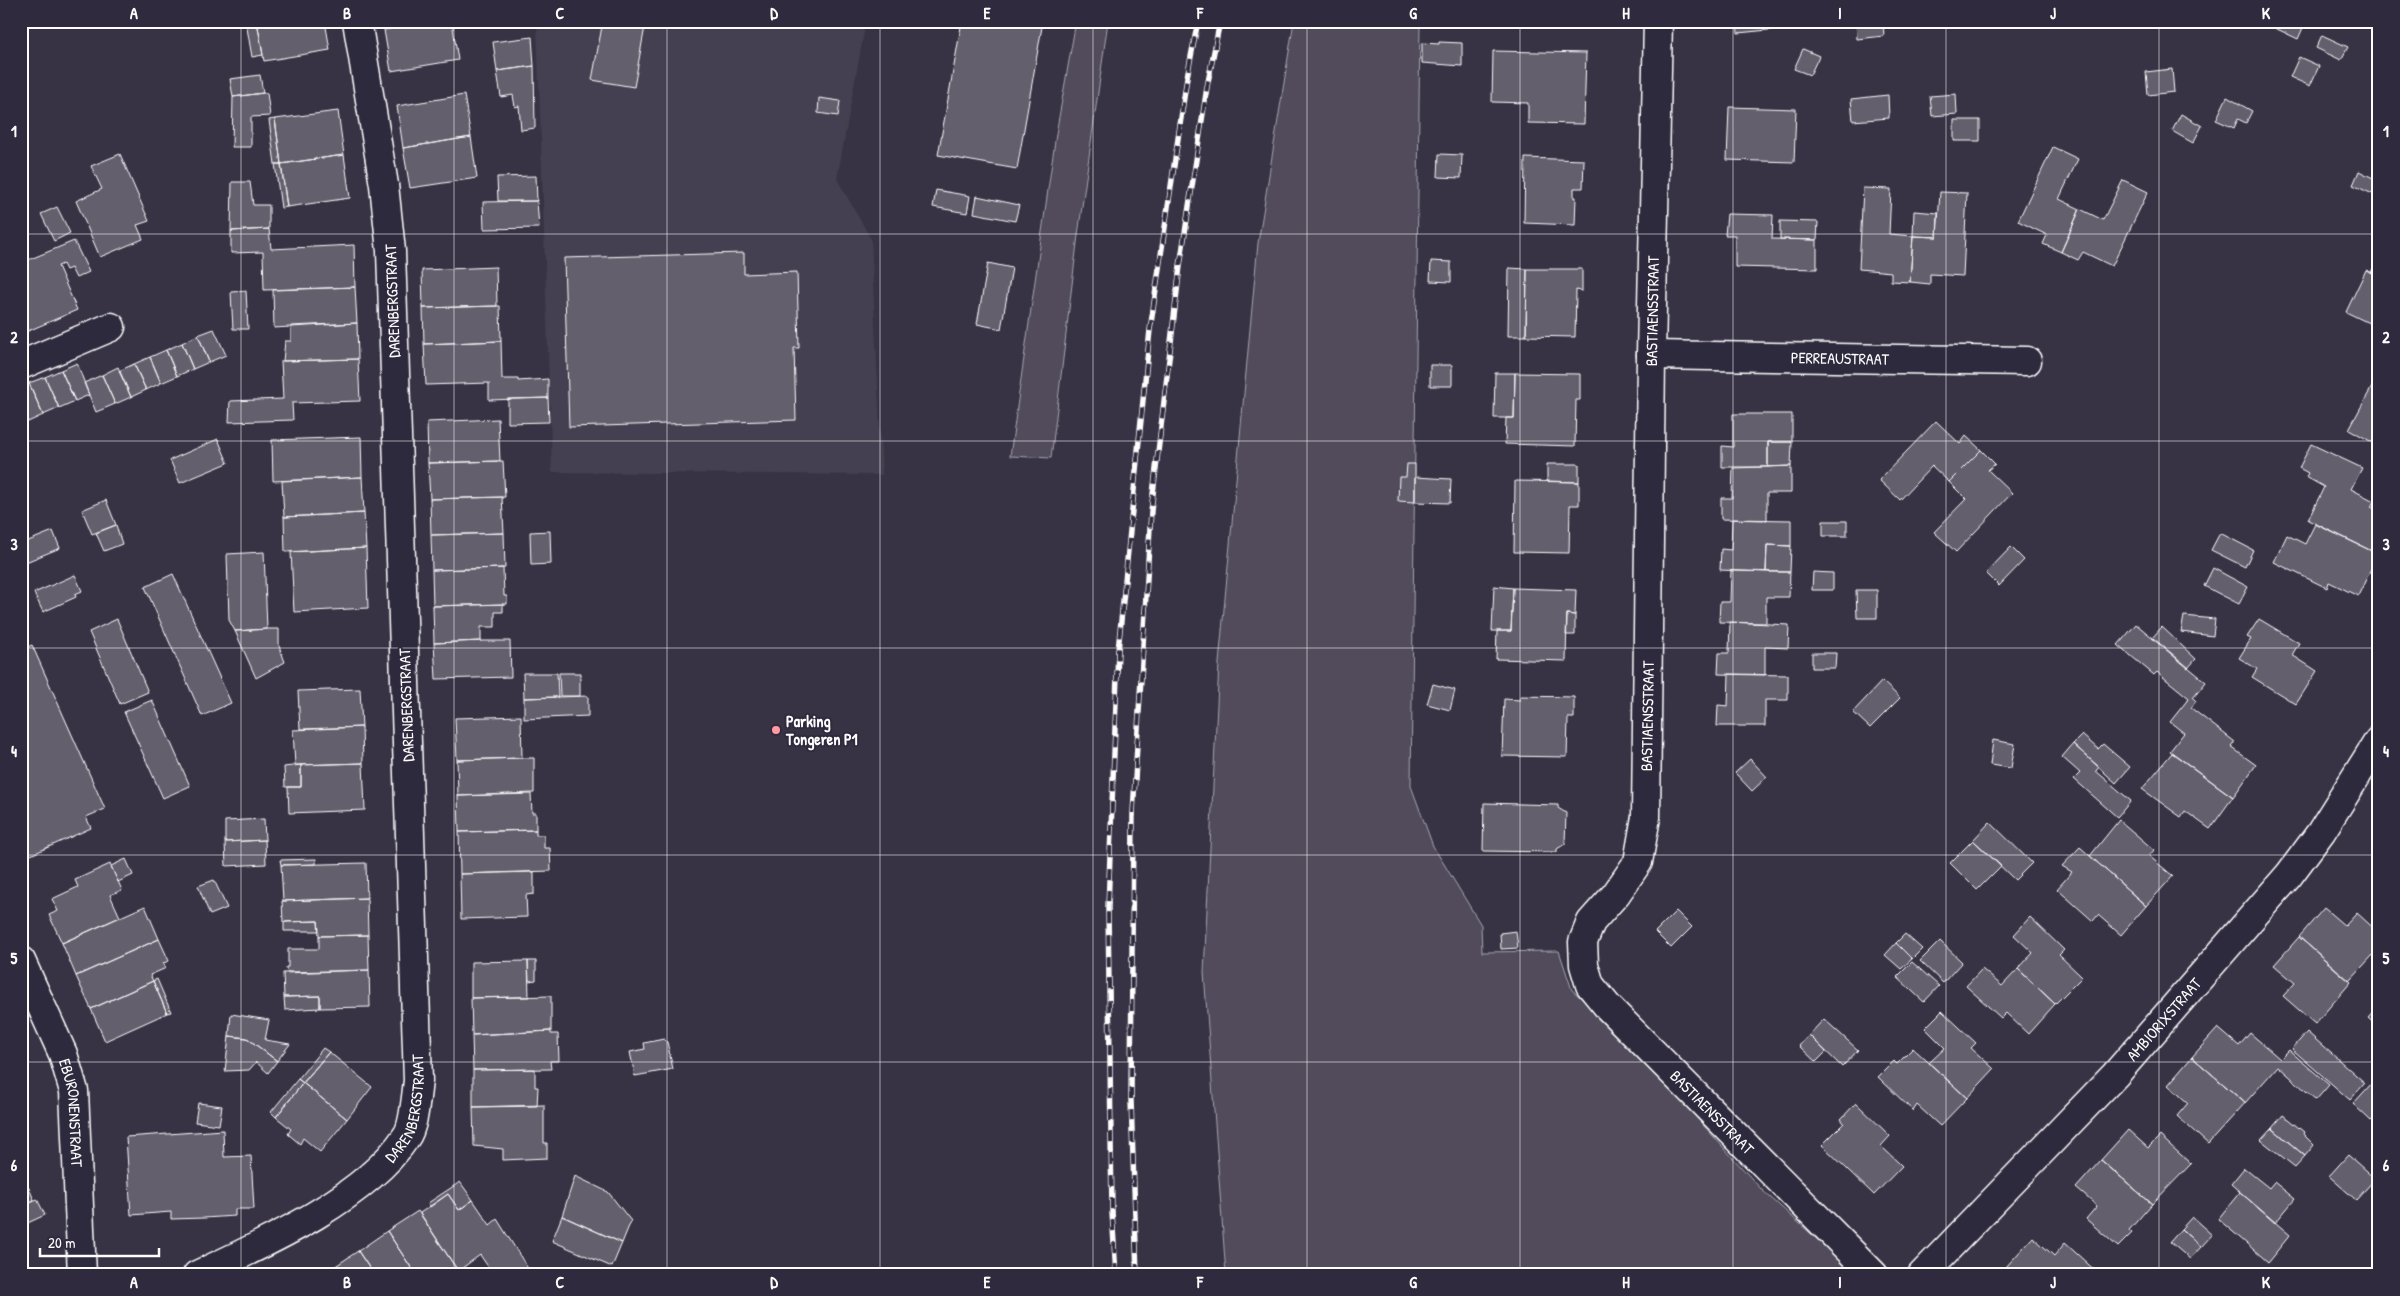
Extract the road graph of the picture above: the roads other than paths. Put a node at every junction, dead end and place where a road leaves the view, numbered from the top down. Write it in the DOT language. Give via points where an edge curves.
graph roads {
  1 [pos="357,21"];
  2 [pos="1658,21"];
  3 [pos="111,327"];
  4 [pos="1651,355"];
  5 [pos="2028,361"];
  6 [pos="21,364"];
  7 [pos="2379,740"];
  8 [pos="21,961"];
  9 [pos="82,1275"];
  10 [pos="197,1275"];
  11 [pos="1874,1275"];
  12 [pos="1922,1275"];
  1 -- 10 [label="street, DARENBERGSTRAAT" via="384,185 391,250 418,1081 408,1136 379,1170 318,1214"];
  2 -- 4 [label="street, BASTIAENSSTRAAT"];
  3 -- 6 [label="street"];
  4 -- 5 [label="street, PERREAUSTRAAT"];
  4 -- 11 [label="street, BASTIAENSSTRAAT" via="1646,817 1638,862 1591,922 1583,942 1584,965 1590,985 1608,1007"];
  7 -- 12 [label="street, AMBIORIXSTRAAT" via="2321,832 2289,875 2115,1075"];
  8 -- 9 [label="street, EBURONENSTRAAT" via="63,1054 74,1091"];
}
